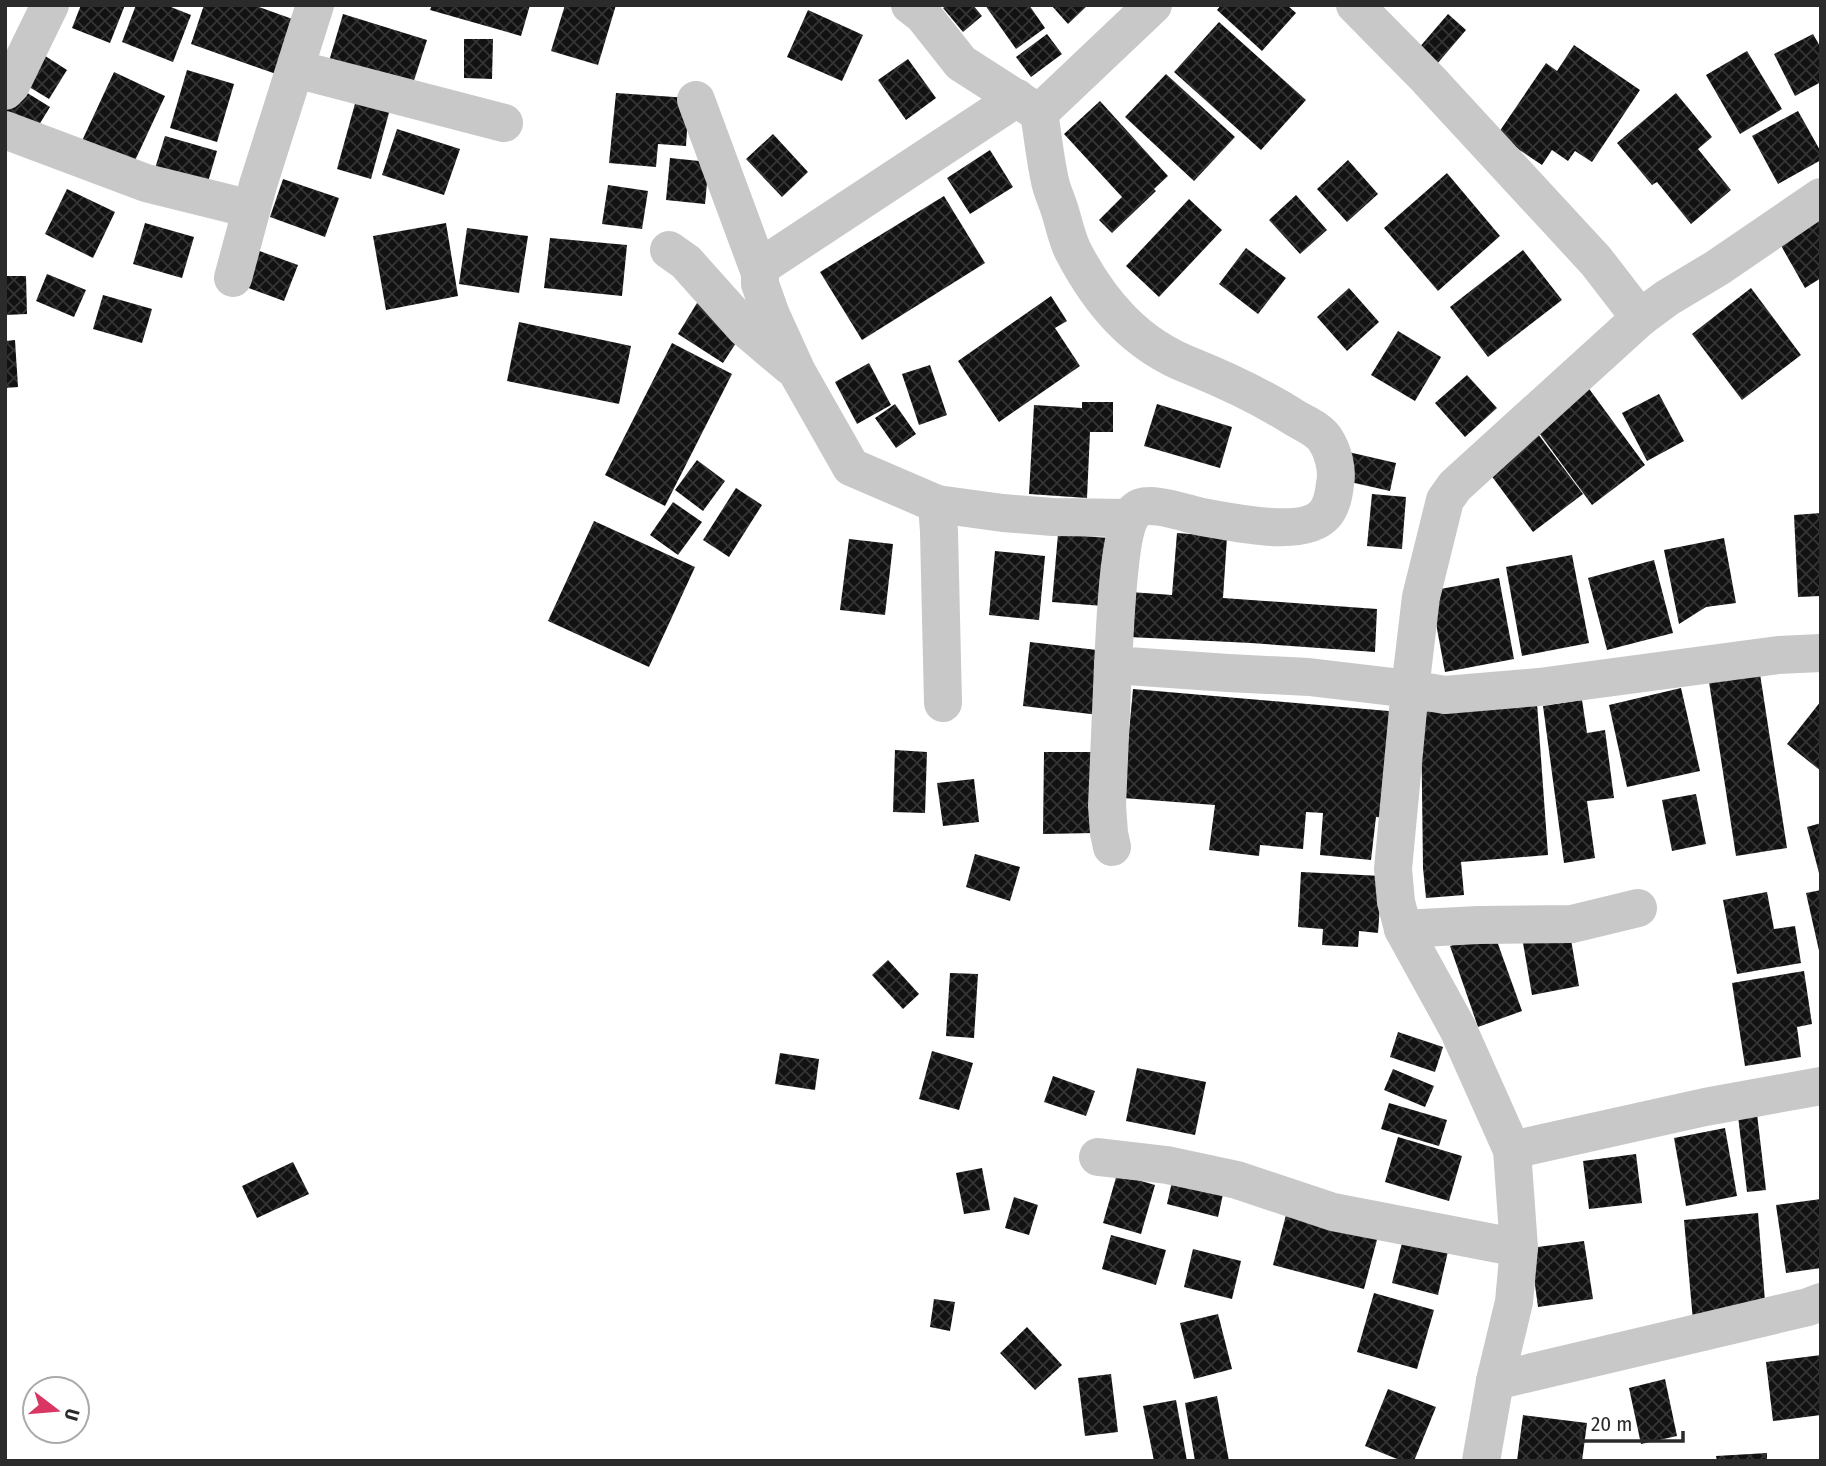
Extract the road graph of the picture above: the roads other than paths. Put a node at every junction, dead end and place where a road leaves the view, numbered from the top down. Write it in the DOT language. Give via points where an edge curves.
graph roads {
  1 [pos="50,5"];
  2 [pos="315,5"];
  3 [pos="910,5"];
  4 [pos="1153,5"];
  5 [pos="1355,5"];
  6 [pos="296,69"];
  7 [pos="5,91"];
  8 [pos="696,100"];
  9 [pos="1028,106"];
  10 [pos="504,123"];
  11 [pos="5,130"];
  12 [pos="1821,197"];
  13 [pos="251,209"];
  14 [pos="668,250"];
  15 [pos="761,273"];
  16 [pos="233,278"];
  17 [pos="1652,308"];
  18 [pos="797,372"];
  19 [pos="937,504"];
  20 [pos="1130,518"];
  21 [pos="1821,653"];
  22 [pos="1113,665"];
  23 [pos="1409,689"];
  24 [pos="943,703"];
  25 [pos="1112,847"];
  26 [pos="1638,908"];
  27 [pos="1403,929"];
  28 [pos="1821,1086"];
  29 [pos="1512,1150"];
  30 [pos="1098,1157"];
  31 [pos="1519,1248"];
  32 [pos="1821,1302"];
  33 [pos="1495,1381"];
  34 [pos="1481,1461"];
  1 -- 7 [label="street"];
  2 -- 6 [label="street"];
  3 -- 9 [label="street" via="961,63"];
  4 -- 9 [label="street"];
  5 -- 17 [label="street" via="1596,261"];
  6 -- 10 [label="street"];
  6 -- 13 [label="street"];
  8 -- 15 [label="street"];
  9 -- 15 [label="street" via="765,264"];
  9 -- 20 [label="street" via="1072,249 1111,310 1157,351 1251,391 1312,428 1325,438 1334,459 1334,494 1326,513 1315,522 1256,525 1153,506 1136,509"];
  11 -- 13 [label="street" via="146,183"];
  12 -- 17 [label="street"];
  13 -- 16 [label="street"];
  14 -- 18 [label="street" via="686,262 745,328"];
  15 -- 18 [label="street" via="760,284 771,315"];
  17 -- 23 [label="street" via="1445,500 1421,597"];
  18 -- 19 [label="street" via="851,467"];
  19 -- 20 [label="street" via="1053,517"];
  19 -- 24 [label="street"];
  20 -- 22 [label="street" via="1118,578"];
  21 -- 23 [label="street" via="1446,695"];
  22 -- 23 [label="street" via="1309,677"];
  22 -- 25 [label="street" via="1107,806"];
  23 -- 27 [label="street" via="1393,869"];
  26 -- 27 [label="street" via="1572,924"];
  27 -- 29 [label="street" via="1458,1029"];
  28 -- 29 [label="street"];
  29 -- 31 [label="street"];
  30 -- 31 [label="street" via="1167,1165 1226,1178 1333,1212"];
  31 -- 33 [label="street" via="1514,1301"];
  32 -- 33 [label="street"];
  33 -- 34 [label="street"];
}
